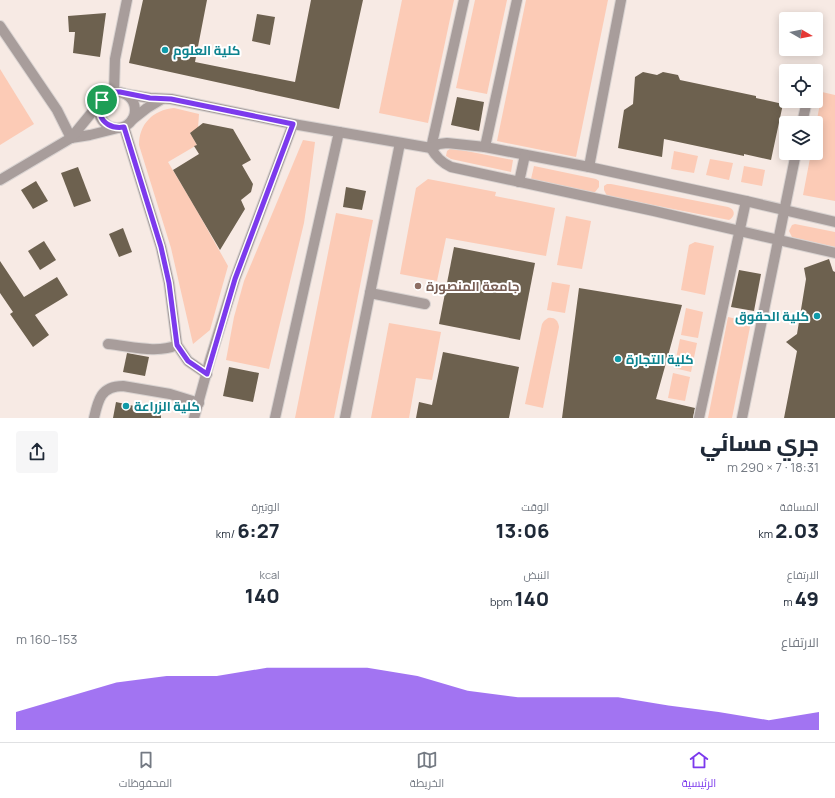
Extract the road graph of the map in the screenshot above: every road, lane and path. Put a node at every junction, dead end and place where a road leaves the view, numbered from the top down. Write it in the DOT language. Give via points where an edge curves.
graph roads {
  1 [pos="127,0"];
  2 [pos="464,0"];
  3 [pos="517,0"];
  4 [pos="621,0"];
  5 [pos="0,26"];
  6 [pos="114,92"];
  7 [pos="125,94"];
  8 [pos="162,99"];
  9 [pos="102,100"];
  10 [pos="133,119"];
  11 [pos="293,124"];
  12 [pos="121,127"];
  13 [pos="339,132"];
  14 [pos="71,138"];
  15 [pos="400,143"];
  16 [pos="485,147"];
  17 [pos="431,148"];
  18 [pos="524,155"];
  19 [pos="794,160"];
  20 [pos="589,167"];
  21 [pos="0,180"];
  22 [pos="519,182"];
  23 [pos="746,201"];
  24 [pos="784,209"];
  25 [pos="835,222"];
  26 [pos="739,231"];
  27 [pos="778,241"];
  28 [pos="835,253"];
  29 [pos="370,293"];
  30 [pos="425,304"];
  31 [pos="108,344"];
  32 [pos="177,345"];
  33 [pos="207,374"];
  34 [pos="199,403"];
  35 [pos="94,418"];
  36 [pos="195,418"];
  37 [pos="275,418"];
  38 [pos="345,418"];
  39 [pos="699,418"];
  40 [pos="742,418"];
  1 -- 6 [label="street" via="115,59"];
  2 -- 17 [label="street"];
  3 -- 16 [label="street"];
  4 -- 20 [label="street"];
  5 -- 14 [label="street" via="57,110"];
  6 -- 7 [label="street"];
  6 -- 9 [label="street"];
  7 -- 8 [label="street"];
  7 -- 10 [label="street" via="134,102"];
  8 -- 10 [label="street"];
  8 -- 11 [label="street" via="180,100"];
  9 -- 12 [label="street" via="99,110 103,121 112,127"];
  9 -- 14 [label="street"];
  10 -- 12 [label="street"];
  11 -- 13 [label="street"];
  11 -- 33 [label="street" via="235,279"];
  12 -- 14 [label="street"];
  12 -- 32 [label="street" via="161,247 169,283"];
  13 -- 15 [label="street"];
  13 -- 37 [label="street"];
  14 -- 21 [label="street"];
  15 -- 17 [label="street"];
  15 -- 29 [label="street"];
  16 -- 17 [label="street" via="447,143"];
  16 -- 18 [label="street"];
  17 -- 22 [label="street" via="439,160 451,167"];
  18 -- 20 [label="street"];
  18 -- 22 [label="street"];
  19 -- 24 [label="street"];
  20 -- 23 [label="street"];
  22 -- 26 [label="street"];
  23 -- 24 [label="street"];
  23 -- 26 [label="street"];
  24 -- 25 [label="street"];
  24 -- 27 [label="street"];
  26 -- 27 [label="street"];
  26 -- 39 [label="street"];
  27 -- 28 [label="street"];
  27 -- 40 [label="street"];
  29 -- 30 [label="street"];
  29 -- 38 [label="street"];
  31 -- 32 [label="street" via="157,349"];
  32 -- 33 [label="street" via="188,361"];
  33 -- 34 [label="street"];
  34 -- 35 [label="street" via="170,394 117,386 102,394"];
  34 -- 36 [label="street"];
}
